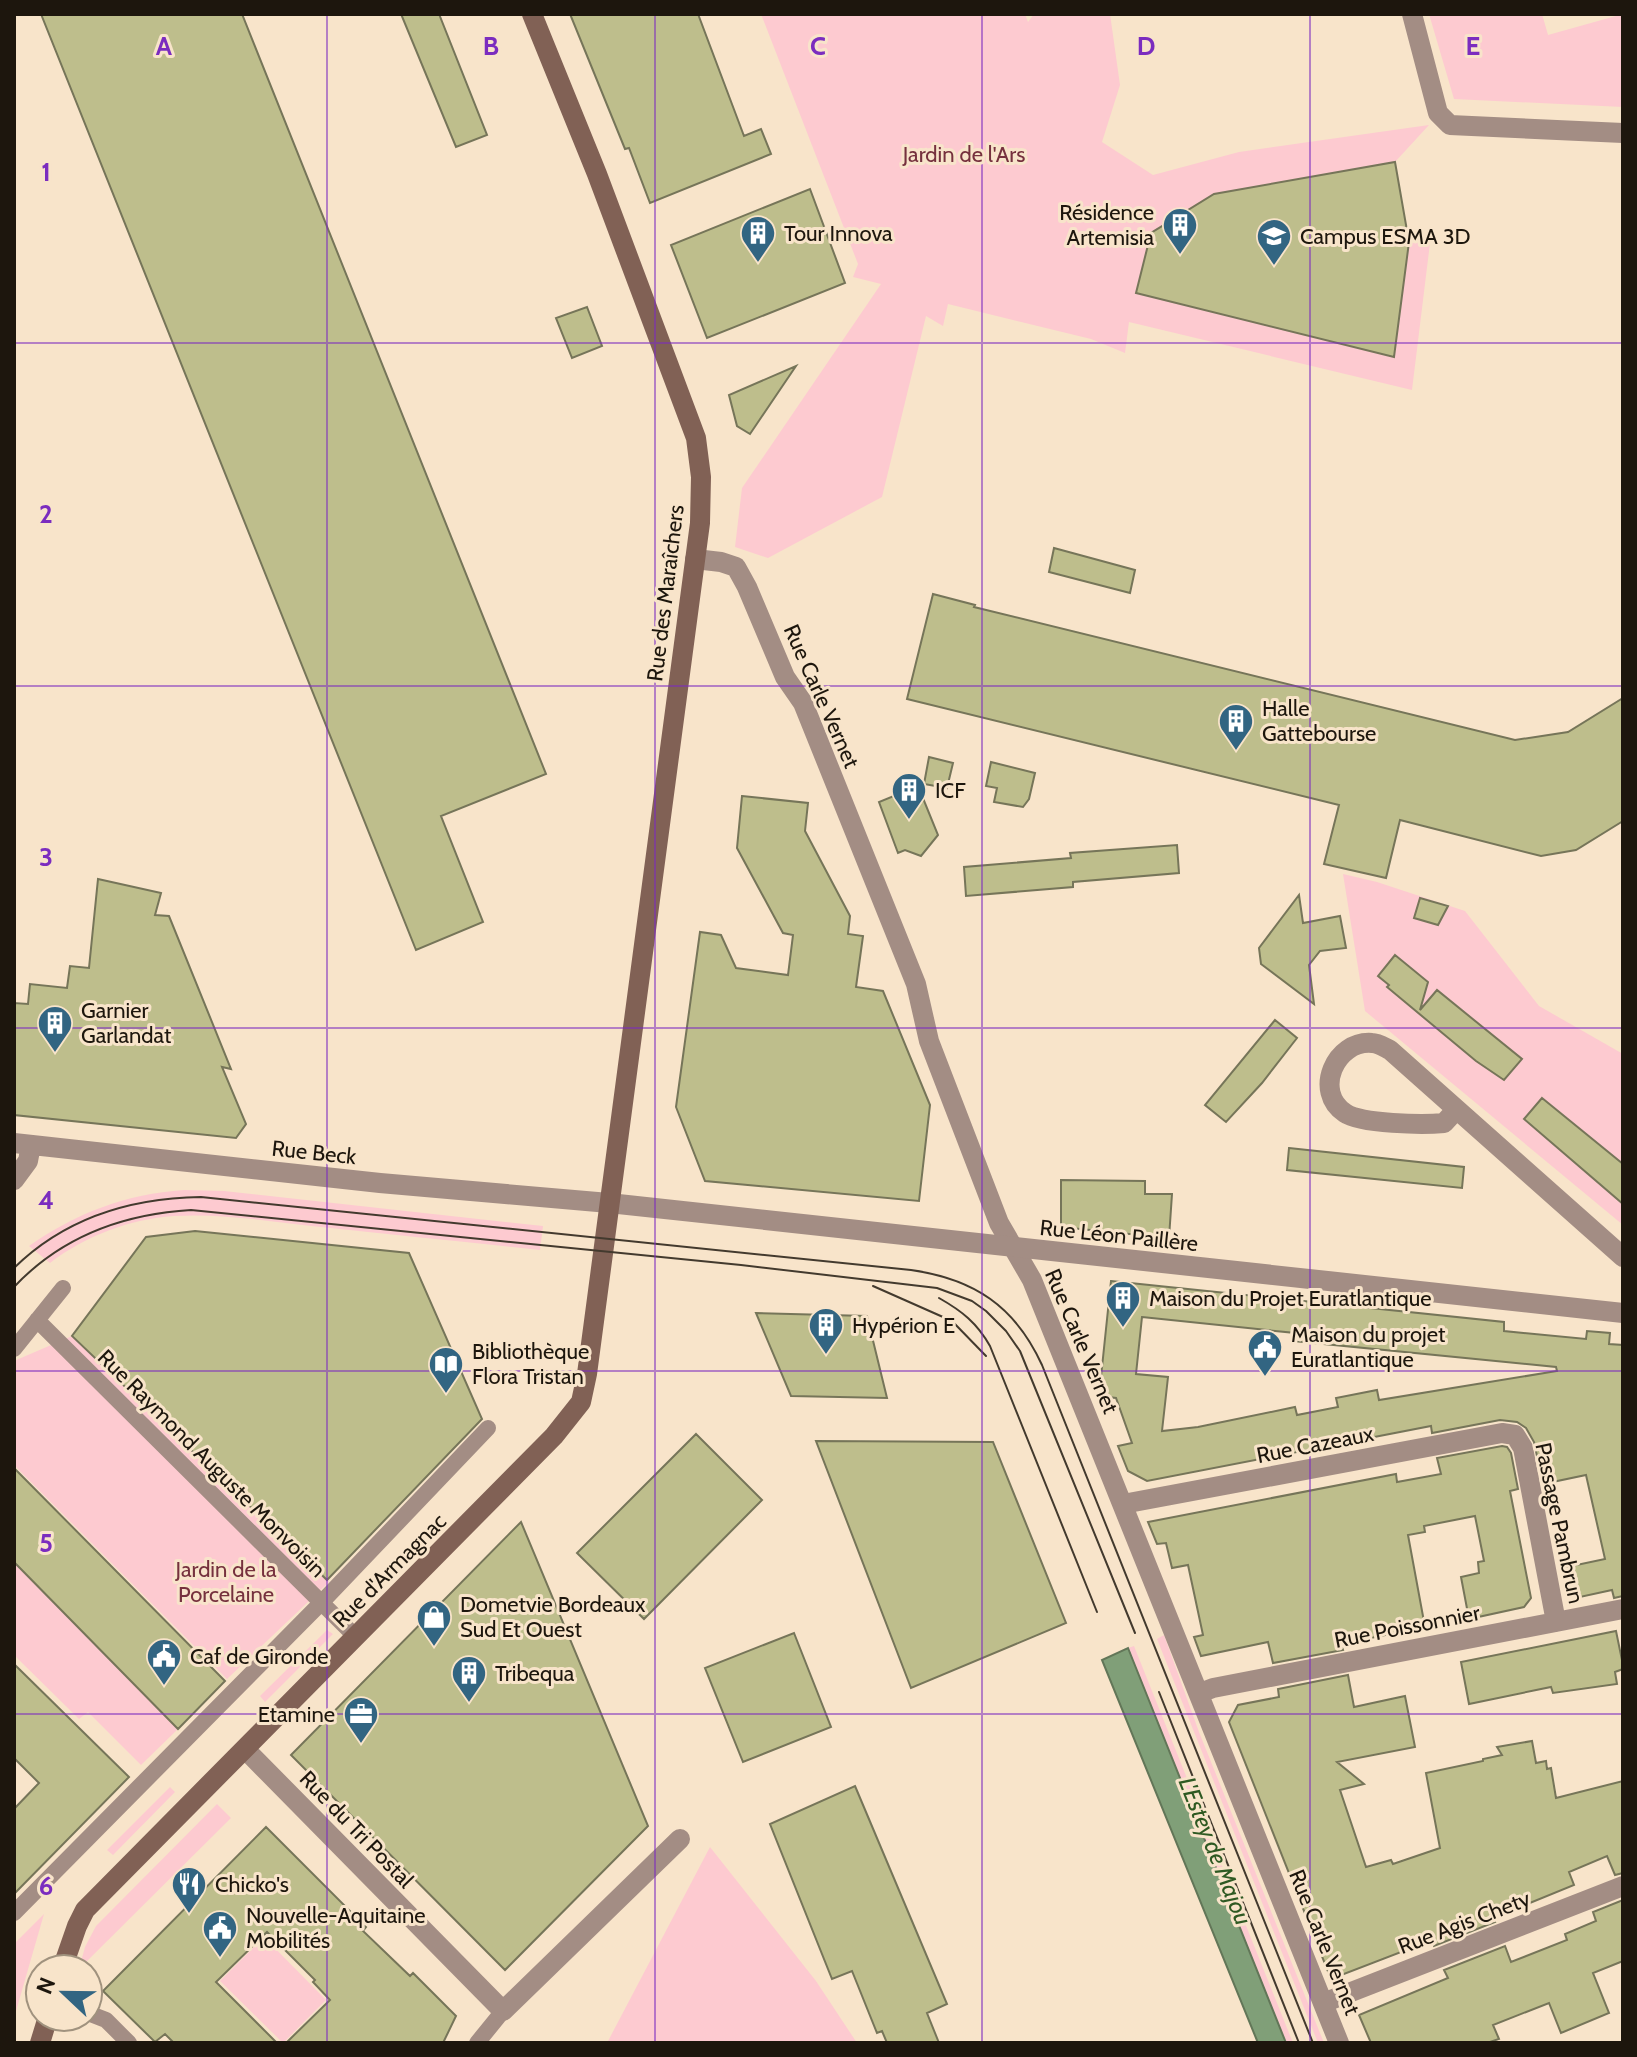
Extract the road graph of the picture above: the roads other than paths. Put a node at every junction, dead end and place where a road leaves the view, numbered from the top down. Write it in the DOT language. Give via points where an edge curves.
graph roads {
  1 [pos="532,14"];
  2 [pos="1412,14"];
  3 [pos="1623,133"];
  4 [pos="695,559"];
  5 [pos="1456,1110"];
  6 [pos="22,1144"];
  7 [pos="14,1180"];
  8 [pos="609,1203"];
  9 [pos="1014,1247"];
  10 [pos="1623,1257"];
  11 [pos="63,1288"];
  12 [pos="1623,1313"];
  13 [pos="37,1320"];
  14 [pos="14,1349"];
  15 [pos="488,1428"];
  16 [pos="1515,1435"];
  17 [pos="1123,1504"];
  18 [pos="321,1603"];
  19 [pos="1623,1609"];
  20 [pos="1556,1622"];
  21 [pos="356,1637"];
  22 [pos="1200,1693"];
  23 [pos="245,1749"];
  24 [pos="680,1839"];
  25 [pos="1623,1886"];
  26 [pos="14,1913"];
  27 [pos="68,1953"];
  28 [pos="1323,2003"];
  29 [pos="503,2011"];
  30 [pos="104,2019"];
  31 [pos="129,2043"];
  32 [pos="477,2043"];
  33 [pos="1339,2043"];
  1 -- 4 [label="main road, Rue des Maraîchers" via="696,438 701,477"];
  2 -- 3 [label="street" via="1438,113 1450,125"];
  4 -- 8 [label="main road, Rue des Maraîchers"];
  4 -- 9 [label="street, Rue Carle Vernet" via="736,567 785,677 803,703 916,984 929,1041 999,1223"];
  5 -- 5 [label="street" via="1390,1050 1374,1042 1339,1055 1331,1075 1330,1090 1346,1114 1417,1125 1444,1123"];
  5 -- 10 [label="street"];
  6 -- 7 [label="street" via="28,1161"];
  6 -- 8 [label="street, Rue Beck"];
  8 -- 9 [label="street, Rue Léon Paillère"];
  8 -- 21 [label="main road, Rue d'Armagnac" via="581,1402 554,1436"];
  9 -- 12 [label="street, Rue Léon Paillère"];
  9 -- 17 [label="street, Rue Carle Vernet"];
  11 -- 13 [label="street"];
  13 -- 14 [label="street"];
  13 -- 18 [label="street, Rue Raymond Auguste Monvoisin"];
  15 -- 18 [label="street, Rue d'Armagnac"];
  16 -- 17 [label="street, Rue Cazeaux" via="1502,1433"];
  16 -- 20 [label="street, Passage Pambrun" via="1523,1448"];
  17 -- 22 [label="street, Rue Carle Vernet"];
  18 -- 21 [label="street, Rue Raymond Auguste Monvoisin"];
  18 -- 26 [label="street, Rue d'Armagnac"];
  19 -- 20 [label="street, Rue Poissonnier"];
  20 -- 22 [label="street, Rue Poissonnier"];
  21 -- 23 [label="main road, Rue d'Armagnac"];
  22 -- 28 [label="street, Rue Carle Vernet"];
  23 -- 27 [label="main road, Rue d'Armagnac" via="85,1910"];
  23 -- 29 [label="street, Rue du Tri Postal"];
  24 -- 29 [label="street"];
  25 -- 28 [label="street, Rue Agis Chety"];
  28 -- 33 [label="street, Rue Carle Vernet"];
  29 -- 32 [label="street"];
  30 -- 31 [label="street"];
}
